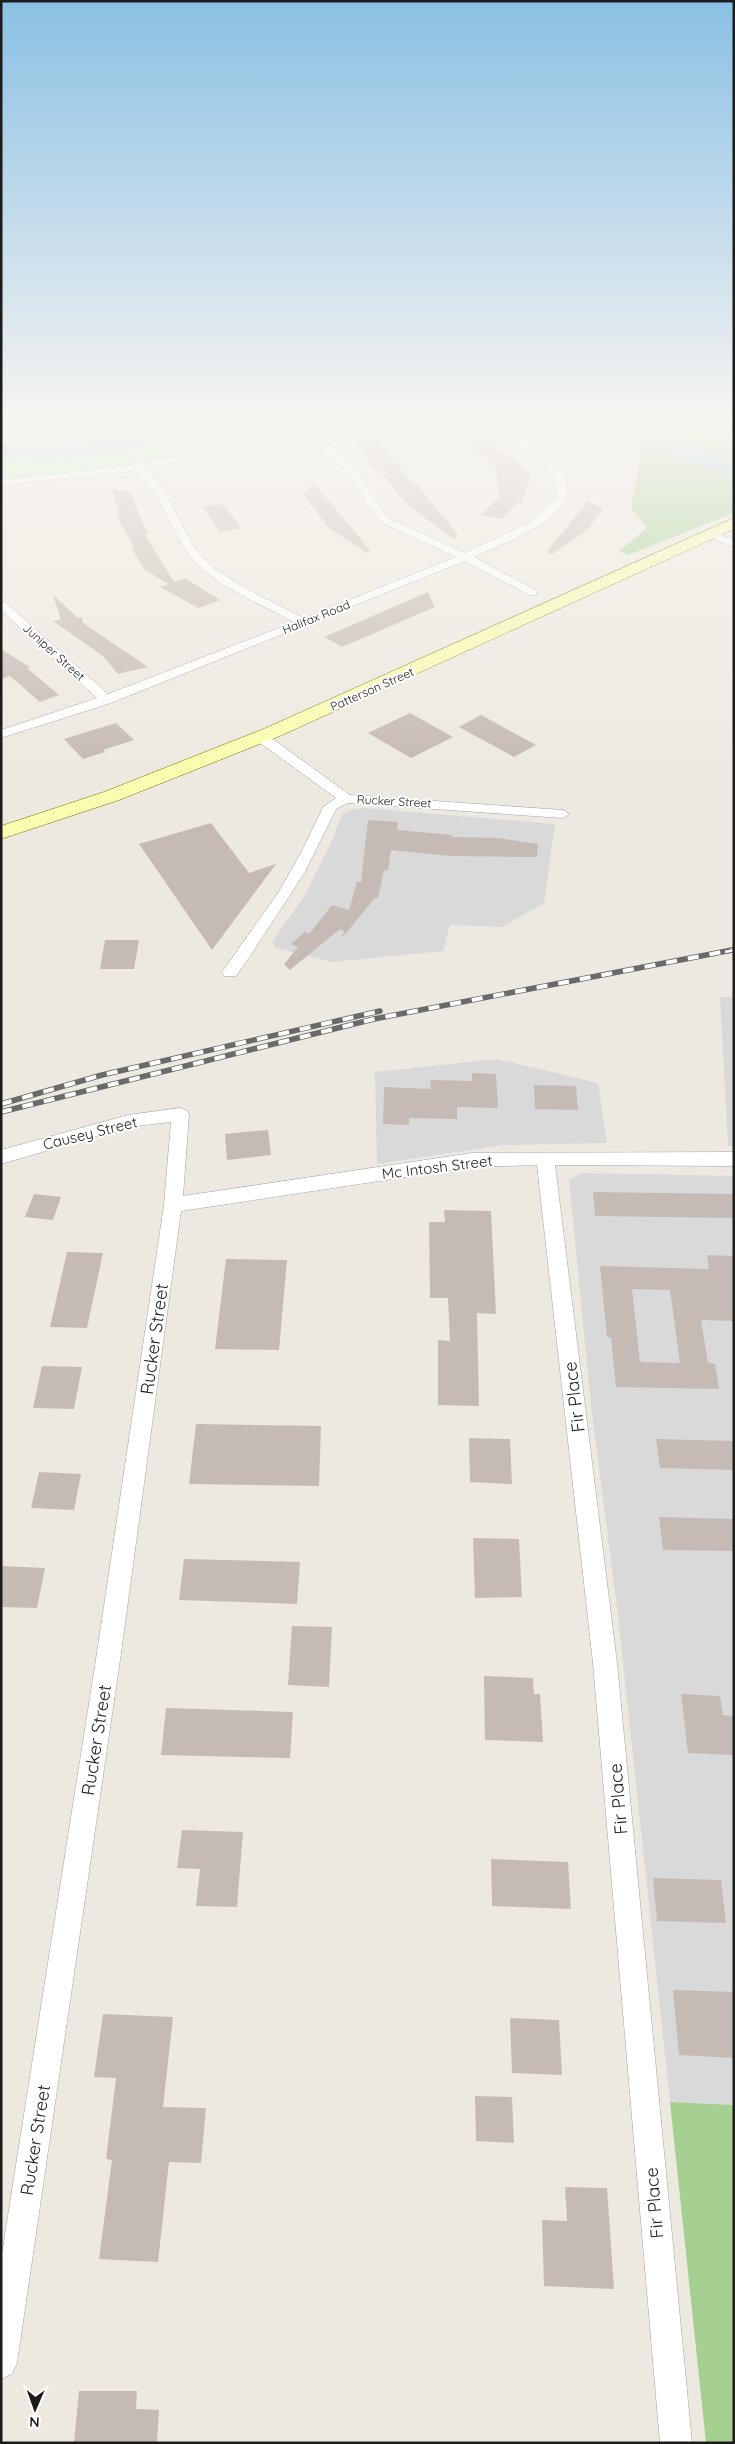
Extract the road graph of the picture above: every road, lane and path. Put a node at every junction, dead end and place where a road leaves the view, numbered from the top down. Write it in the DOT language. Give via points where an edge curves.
graph roads {
  1 [pos="186,537"];
  2 [pos="421,537"];
  3 [pos="507,537"];
  4 [pos="703,537"];
  5 [pos="717,537"];
  6 [pos="734,544"];
  7 [pos="465,557"];
  8 [pos="532,594"];
  9 [pos="1,604"];
  10 [pos="302,622"];
  11 [pos="107,700"];
  12 [pos="1,734"];
  13 [pos="261,737"];
  14 [pos="346,799"];
  15 [pos="564,814"];
  16 [pos="1,833"];
  17 [pos="230,972"];
  18 [pos="180,1114"];
  19 [pos="1,1156"];
  20 [pos="546,1158"];
  21 [pos="734,1158"];
  22 [pos="173,1205"];
  23 [pos="1,2364"];
  24 [pos="676,2443"];
  1 -- 10 [label="street" via="196,556 212,570"];
  2 -- 7 [label="street"];
  3 -- 7 [label="street, Halifax Road"];
  4 -- 13 [label="main road, Patterson Street"];
  5 -- 6 [label="street"];
  7 -- 8 [label="street"];
  7 -- 10 [label="street, Halifax Road"];
  9 -- 11 [label="street, Juniper Street"];
  10 -- 11 [label="street, Halifax Road"];
  11 -- 12 [label="street, Halifax Road"];
  13 -- 14 [label="street"];
  13 -- 16 [label="main road, Patterson Street" via="127,791"];
  14 -- 15 [label="street, Rucker Street"];
  14 -- 17 [label="street, Rucker Street" via="330,807 290,887 268,923"];
  18 -- 19 [label="street, Causey Street" via="128,1121"];
  18 -- 22 [label="street, Rucker Street"];
  20 -- 21 [label="street, Mc Intosh Street"];
  20 -- 22 [label="street, Mc Intosh Street" via="472,1160"];
  20 -- 24 [label="street, Fir Place" via="605,1663"];
  22 -- 23 [label="street, Rucker Street"];
}
